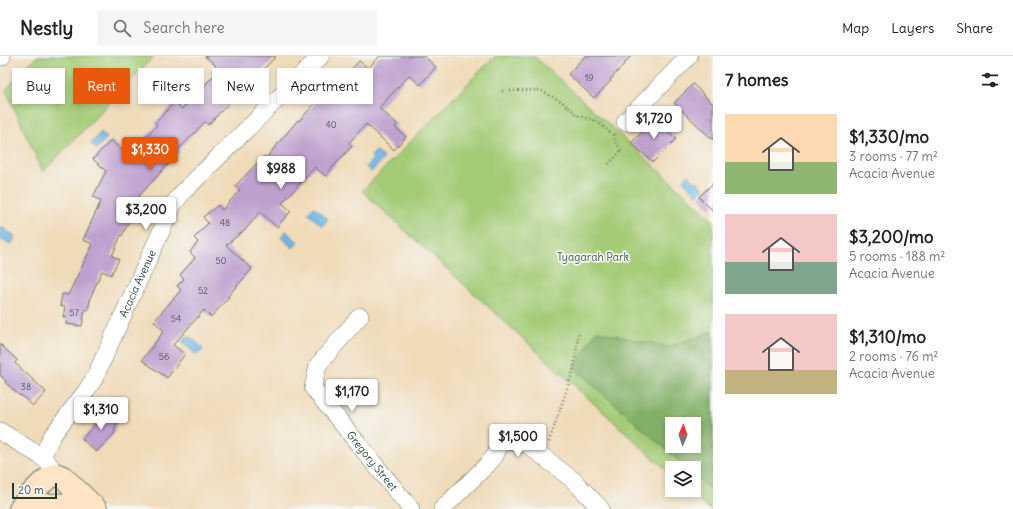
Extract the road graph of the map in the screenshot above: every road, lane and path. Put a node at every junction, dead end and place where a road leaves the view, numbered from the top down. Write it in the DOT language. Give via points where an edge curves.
graph roads {
  1 [pos="321,56"];
  2 [pos="689,56"];
  3 [pos="502,91"];
  4 [pos="625,122"];
  5 [pos="614,136"];
  6 [pos="609,164"];
  7 [pos="360,316"];
  8 [pos="579,331"];
  9 [pos="0,431"];
  10 [pos="544,458"];
  11 [pos="48,465"];
  12 [pos="20,509"];
  13 [pos="32,509"];
  14 [pos="87,509"];
  15 [pos="96,509"];
  16 [pos="411,509"];
  17 [pos="442,509"];
  18 [pos="601,509"];
  1 -- 11 [label="street, Acacia Avenue" via="178,197 94,379 52,436"];
  2 -- 4 [label="street"];
  3 -- 5 [label="path" via="540,90 562,102 579,116 597,121"];
  4 -- 5 [label="path"];
  5 -- 6 [label="path" via="622,150"];
  7 -- 16 [label="street, Gregory Street" via="318,365 313,388"];
  8 -- 10 [label="path" via="574,368"];
  9 -- 11 [label="street"];
  10 -- 17 [label="street" via="528,445 512,441 500,444 495,456 487,465"];
  10 -- 18 [label="street" via="573,480"];
  11 -- 12 [label="street" via="47,478"];
  11 -- 15 [label="street"];
  13 -- 14 [label="street" via="53,504"];
}
